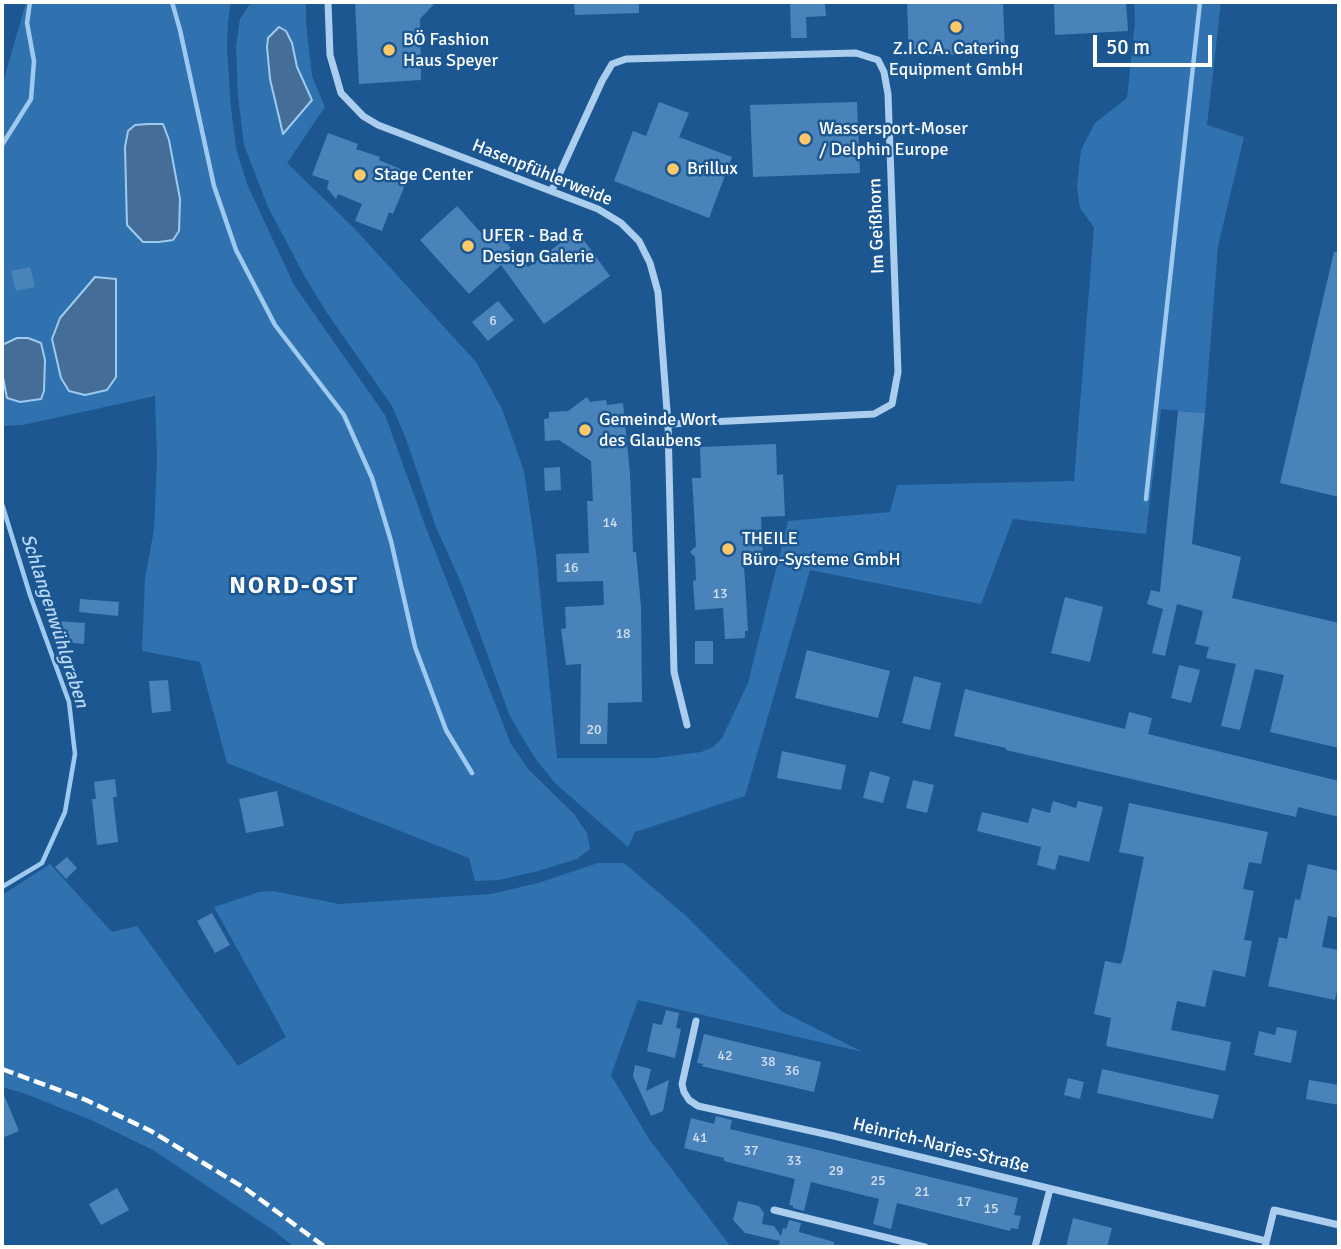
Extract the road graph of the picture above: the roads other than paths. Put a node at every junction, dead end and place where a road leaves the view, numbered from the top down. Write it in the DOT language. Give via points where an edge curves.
graph roads {
  1 [pos="328,2"];
  2 [pos="552,190"];
  3 [pos="667,424"];
  4 [pos="687,724"];
  5 [pos="696,1021"];
  6 [pos="1050,1189"];
  7 [pos="774,1210"];
  8 [pos="1339,1225"];
  9 [pos="876,1236"];
  10 [pos="1266,1244"];
  11 [pos="873,1247"];
  12 [pos="925,1247"];
  13 [pos="1035,1247"];
  1 -- 2 [label="street, Hasenpfühlerweide" via="330,55 341,93 363,116"];
  2 -- 3 [label="street, Hasenpfühlerweide" via="621,223 639,241 650,263 658,292"];
  2 -- 3 [label="street, Im Geißhorn" via="601,81 612,64 626,59 856,53 878,60 884,72 898,372 892,404 874,414"];
  3 -- 4 [label="street, Hasenpfühlerweide" via="674,672"];
  5 -- 6 [label="street, Heinrich-Narjes-Straße" via="682,1084 689,1100 698,1106"];
  6 -- 10 [label="street, Heinrich-Narjes-Straße"];
  6 -- 13 [label="street"];
  7 -- 9 [label="street"];
  8 -- 10 [label="street" via="1273,1210"];
  9 -- 11 [label="street"];
  9 -- 12 [label="street"];
}
